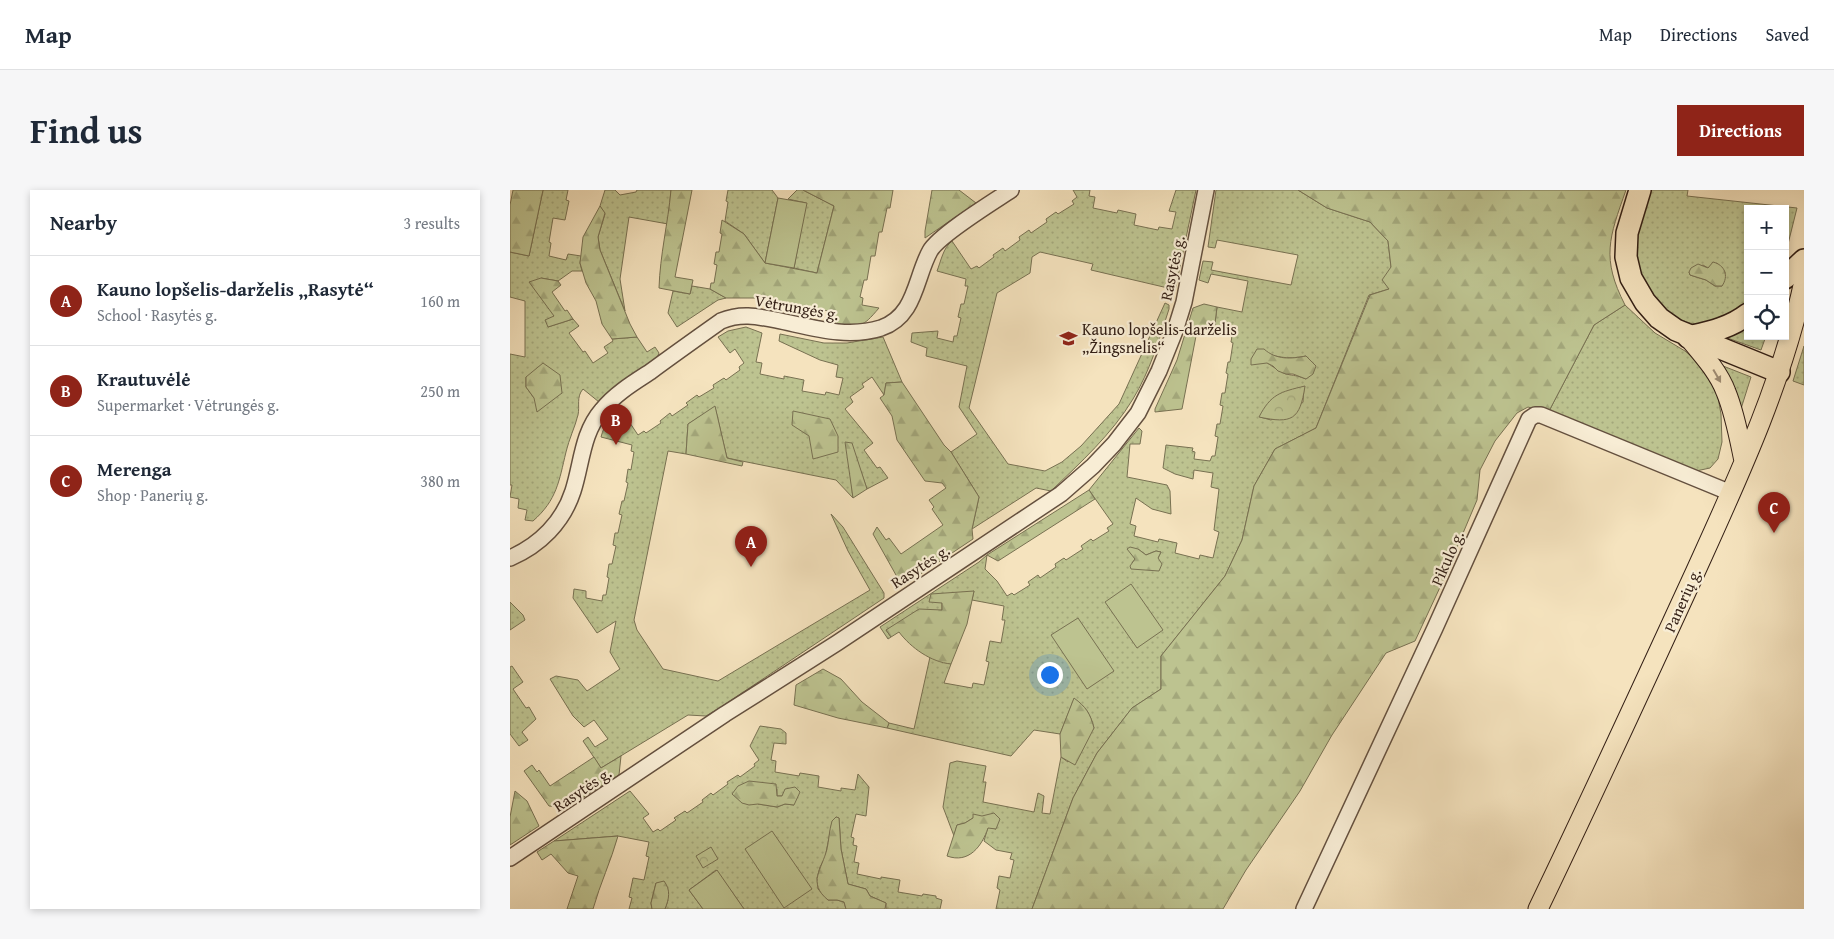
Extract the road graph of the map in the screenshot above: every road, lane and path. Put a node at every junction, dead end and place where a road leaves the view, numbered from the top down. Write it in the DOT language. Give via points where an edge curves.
graph roads {
  1 [pos="1011,190"];
  2 [pos="1206,190"];
  3 [pos="1640,190"];
  4 [pos="1804,260"];
  5 [pos="1789,274"];
  6 [pos="1804,281"];
  7 [pos="1744,317"];
  8 [pos="1688,336"];
  9 [pos="1779,372"];
  10 [pos="1744,460"];
  11 [pos="1731,493"];
  12 [pos="510,558"];
  13 [pos="510,858"];
  14 [pos="1304,909"];
  15 [pos="1538,909"];
  1 -- 12 [label="street, Vėtrungės g." via="931,249 914,297 894,321 883,327 846,333 755,316 732,316 619,394 601,411 586,439 566,508 534,545"];
  2 -- 13 [label="street, Rasytės g." via="1184,302 1159,371 1138,413 1093,466 1061,494"];
  3 -- 8 [label="highway" via="1627,233 1626,257 1632,278 1645,302 1659,318"];
  4 -- 5 [label="highway"];
  6 -- 9 [label="main road, Panerių g."];
  7 -- 8 [label="highway" via="1715,331"];
  8 -- 9 [label="highway"];
  8 -- 10 [label="main road, one-way" via="1726,390"];
  9 -- 10 [label="main road, Panerių g."];
  10 -- 11 [label="main road, Panerių g."];
  11 -- 14 [label="street, Pikulo g." via="1541,415 1529,419"];
  11 -- 15 [label="main road, Panerių g."];
}
